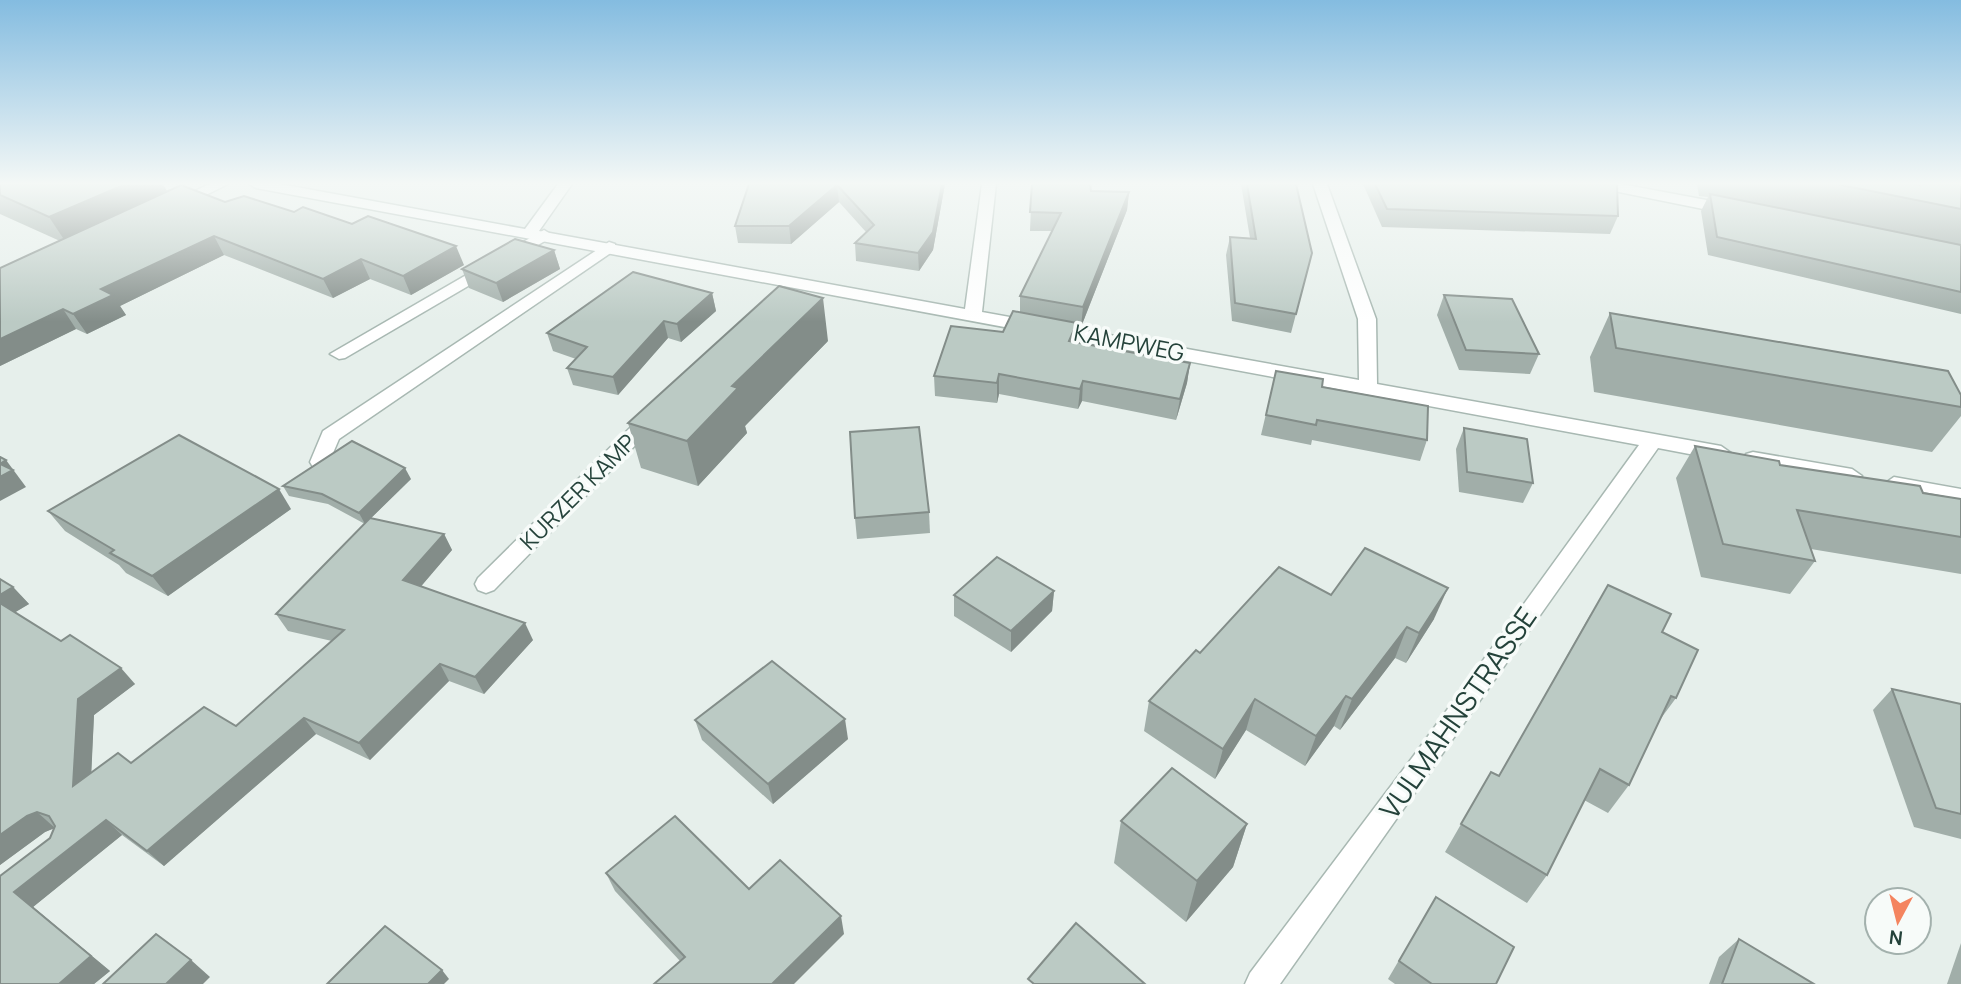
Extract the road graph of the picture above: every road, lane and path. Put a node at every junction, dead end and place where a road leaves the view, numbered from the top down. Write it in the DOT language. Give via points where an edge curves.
graph roads {
  1 [pos="519,230"];
  2 [pos="539,230"];
  3 [pos="983,230"];
  4 [pos="1336,230"];
  5 [pos="537,233"];
  6 [pos="609,247"];
  7 [pos="789,281"];
  8 [pos="769,300"];
  9 [pos="973,313"];
  10 [pos="339,354"];
  11 [pos="1368,388"];
  12 [pos="662,408"];
  13 [pos="1653,440"];
  14 [pos="320,462"];
  15 [pos="1961,496"];
  16 [pos="486,584"];
  17 [pos="1261,984"];
  1 -- 5 [label="street, KAMPWEG"];
  2 -- 5 [label="street"];
  3 -- 9 [label="street"];
  4 -- 11 [label="street" via="1367,318"];
  5 -- 6 [label="street, KAMPWEG"];
  5 -- 10 [label="street"];
  6 -- 7 [label="street, KAMPWEG"];
  6 -- 14 [label="street" via="330,436"];
  7 -- 8 [label="street"];
  7 -- 9 [label="street, KAMPWEG"];
  9 -- 11 [label="street, KAMPWEG"];
  11 -- 13 [label="street, KAMPWEG"];
  12 -- 16 [label="street, KURZER KAMP"];
  13 -- 15 [label="street, KAMPWEG"];
  13 -- 17 [label="street, VULMAHNSTRASSE"];
}
